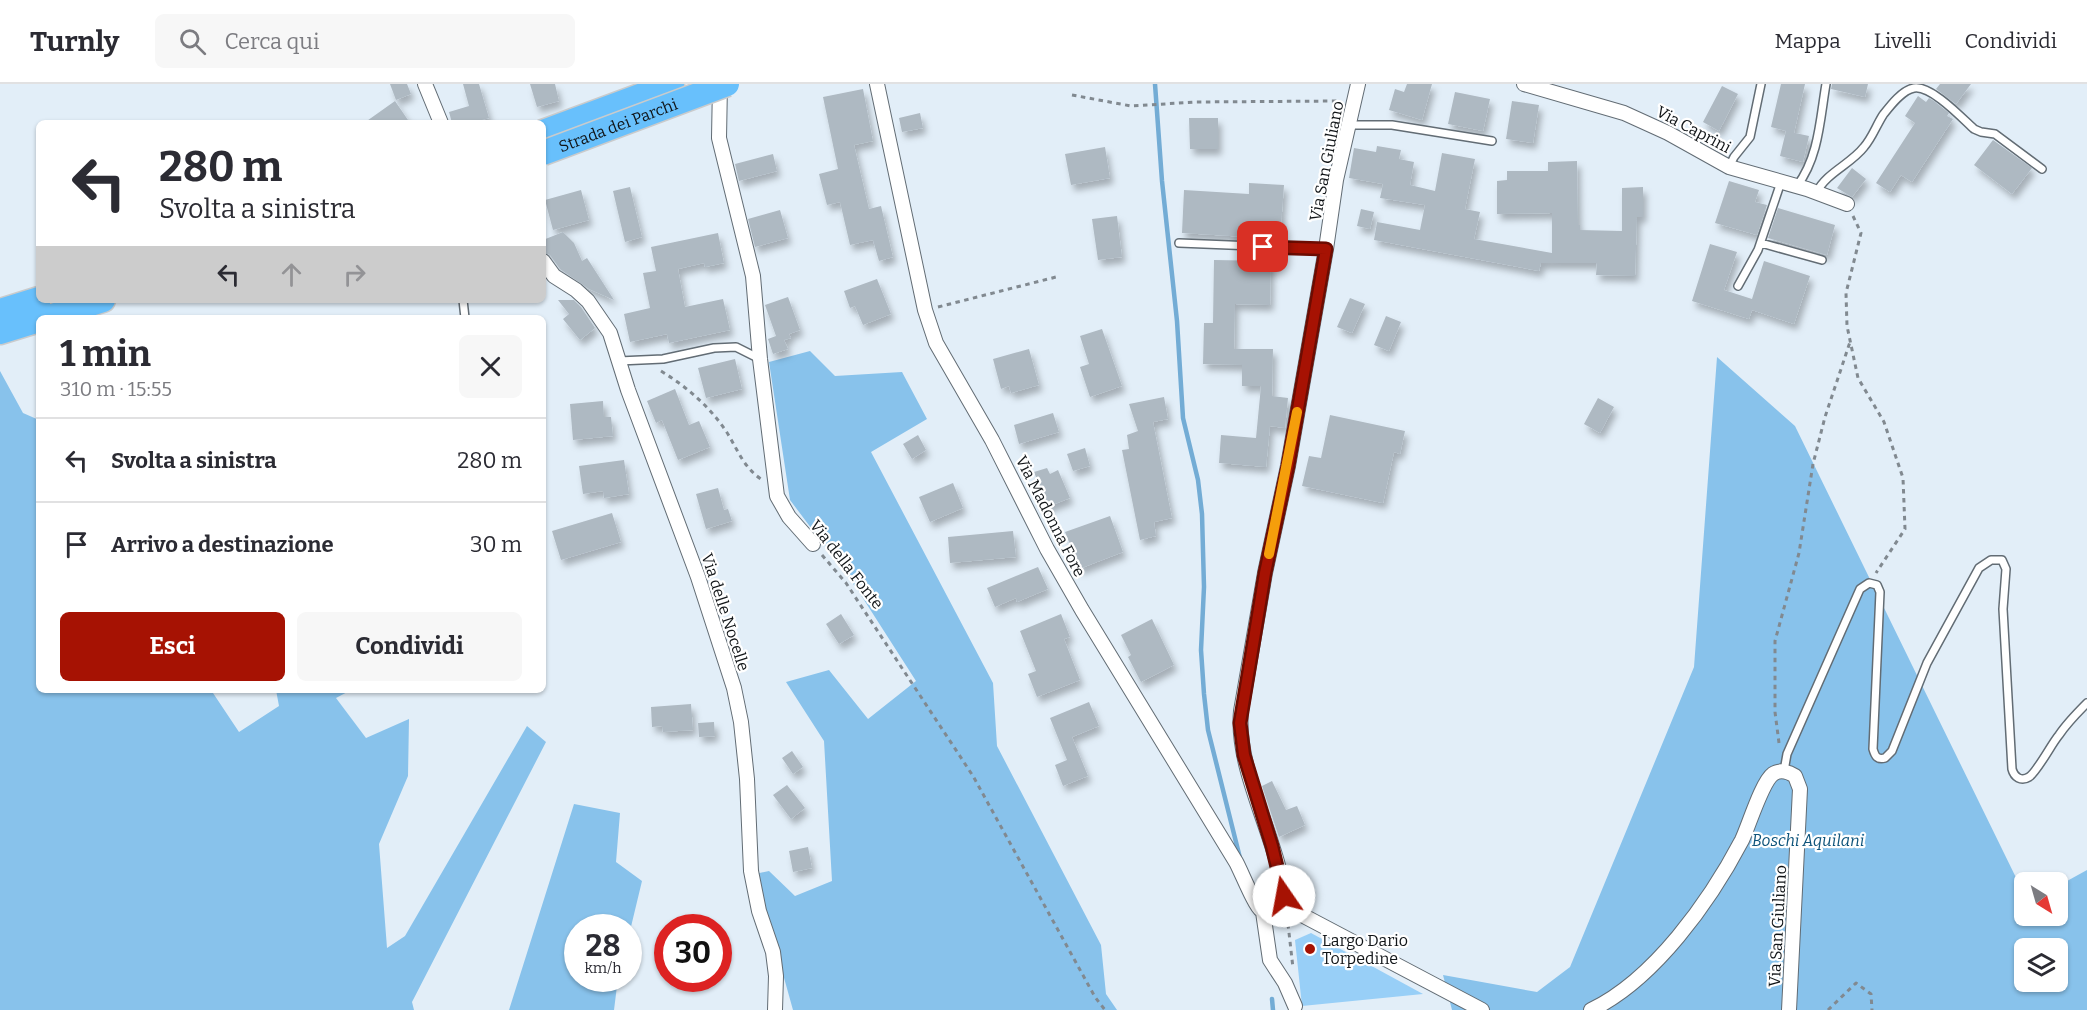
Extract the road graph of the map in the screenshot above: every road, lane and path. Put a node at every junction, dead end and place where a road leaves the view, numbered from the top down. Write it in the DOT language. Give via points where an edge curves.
graph roads {
  1 [pos="425,84"];
  2 [pos="672,84"];
  3 [pos="720,84"];
  4 [pos="727,84"];
  5 [pos="877,84"];
  6 [pos="1358,84"];
  7 [pos="1524,84"];
  8 [pos="1761,84"];
  9 [pos="1826,84"];
  10 [pos="1072,95"];
  11 [pos="1355,101"];
  12 [pos="440,120"];
  13 [pos="1350,125"];
  14 [pos="546,131"];
  15 [pos="1492,141"];
  16 [pos="546,152"];
  17 [pos="1729,167"];
  18 [pos="2043,169"];
  19 [pos="1780,182"];
  20 [pos="1797,186"];
  21 [pos="1817,192"];
  22 [pos="1847,204"];
  23 [pos="1179,243"];
  24 [pos="1761,243"];
  25 [pos="1326,249"];
  26 [pos="1822,260"];
  27 [pos="546,265"];
  28 [pos="1060,276"];
  29 [pos="1738,286"];
  30 [pos="36,300"];
  31 [pos="94,303"];
  32 [pos="925,310"];
  33 [pos="0,311"];
  34 [pos="56,315"];
  35 [pos="36,321"];
  36 [pos="0,332"];
  37 [pos="1850,342"];
  38 [pos="642,359"];
  39 [pos="760,359"];
  40 [pos="619,361"];
  41 [pos="777,490"];
  42 [pos="813,544"];
  43 [pos="1869,583"];
  44 [pos="2087,703"];
  45 [pos="1784,771"];
  46 [pos="1283,905"];
  47 [pos="1263,912"];
  48 [pos="1293,1002"];
  49 [pos="775,1010"];
  50 [pos="1105,1010"];
  51 [pos="1482,1010"];
  52 [pos="1591,1010"];
  53 [pos="1790,1010"];
  54 [pos="1828,1010"];
  55 [pos="1872,1010"];
  1 -- 12 [label="street"];
  2 -- 14 [label="highway, Strada dei Parchi"];
  3 -- 39 [label="street, Via della Fonte" via="719,138 751,265"];
  4 -- 16 [label="highway, Strada dei Parchi, bridge"];
  5 -- 32 [label="street, Via Madonna Fore"];
  6 -- 11 [label="street, Via San Giuliano"];
  7 -- 17 [label="street, Via Caprini" via="1624,113"];
  8 -- 17 [label="lane" via="1750,137"];
  9 -- 20 [label="lane" via="1814,157"];
  10 -- 11 [label="path" via="1122,105"];
  11 -- 13 [label="street, Via San Giuliano"];
  13 -- 15 [label="lane" via="1392,125"];
  13 -- 25 [label="street, Via San Giuliano" via="1336,180"];
  17 -- 19 [label="street, Via Caprini"];
  18 -- 21 [label="lane" via="1995,134 1974,129 1935,95 1915,88 1892,104 1863,148"];
  19 -- 20 [label="street, Via Caprini"];
  19 -- 24 [label="lane"];
  20 -- 21 [label="street, Via Caprini"];
  21 -- 22 [label="street, Via Caprini"];
  22 -- 37 [label="path" via="1861,233 1846,293"];
  23 -- 25 [label="lane"];
  24 -- 26 [label="lane"];
  24 -- 29 [label="lane"];
  25 -- 46 [label="street, Via San Giuliano" via="1240,723 1244,755 1278,865"];
  27 -- 40 [label="street, Via delle Nocelle" via="592,305 607,328"];
  28 -- 32 [label="path"];
  30 -- 33 [label="highway"];
  31 -- 34 [label="highway"];
  32 -- 47 [label="street, Via Madonna Fore" via="936,343 992,440 1053,559"];
  35 -- 36 [label="highway"];
  37 -- 43 [label="path" via="1858,378 1884,422 1903,478 1905,529"];
  37 -- 45 [label="path" via="1820,436 1799,553 1775,641 1775,712"];
  38 -- 39 [label="lane" via="736,347"];
  38 -- 40 [label="lane"];
  38 -- 41 [label="path" via="678,381 713,412 742,461"];
  39 -- 41 [label="street, Via della Fonte"];
  40 -- 49 [label="street, Via delle Nocelle" via="698,577 738,704 748,790 751,871 773,952"];
  41 -- 42 [label="street, Via della Fonte" via="784,510"];
  42 -- 50 [label="path, Via della Fonte" via="846,583 973,776"];
  43 -- 44 [label="lane" via="1877,585 1880,592 1873,749 1876,757 1885,758 1892,751 1927,663 1979,568 1991,560 2002,560 2006,566 2003,609 2015,776 2022,779 2032,774 2060,732"];
  43 -- 45 [label="lane" via="1860,589 1787,754"];
  45 -- 52 [label="street" via="1773,774 1766,782 1732,857 1680,933 1642,976"];
  45 -- 53 [label="street, Via San Giuliano" via="1795,776 1800,789"];
  46 -- 47 [label="street"];
  46 -- 48 [label="path" via="1296,988"];
  46 -- 51 [label="street"];
  47 -- 48 [label="street" via="1270,960"];
  54 -- 55 [label="path" via="1856,983 1871,994"];
}
